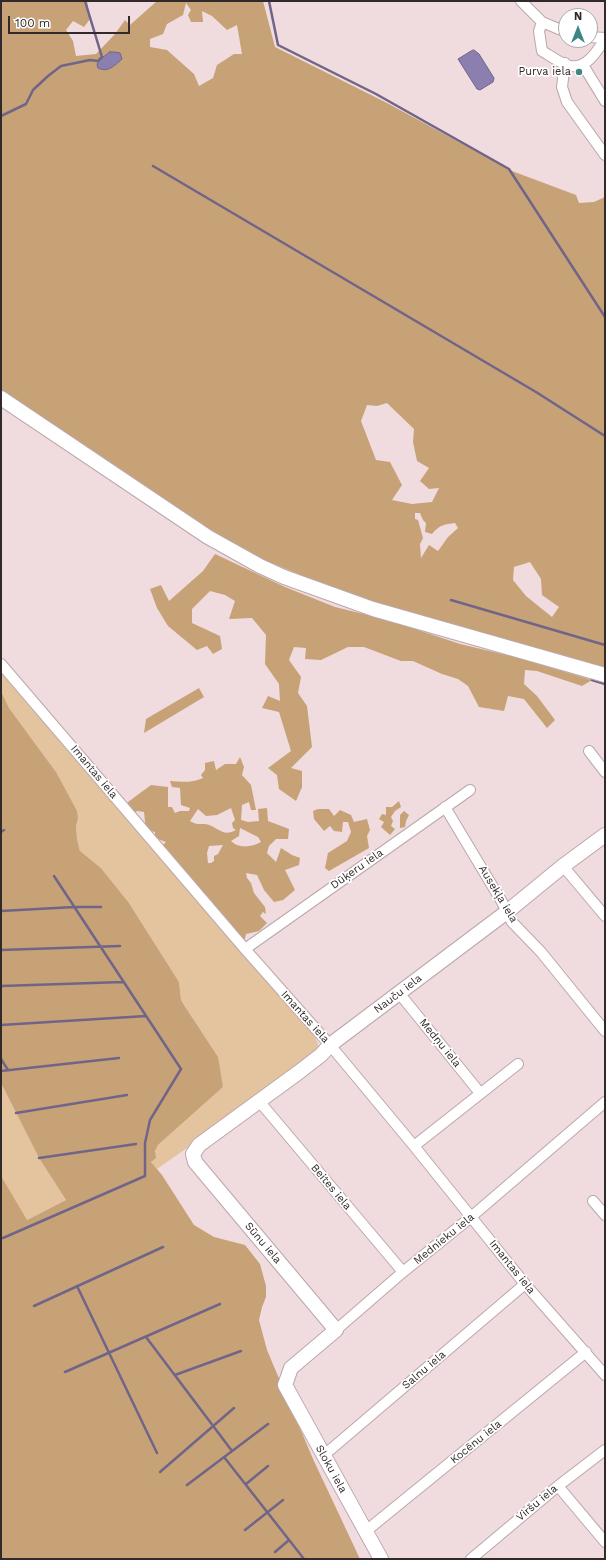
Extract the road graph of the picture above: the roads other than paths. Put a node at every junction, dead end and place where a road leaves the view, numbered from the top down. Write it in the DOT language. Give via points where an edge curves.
graph roads {
  1 [pos="521,1"];
  2 [pos="542,22"];
  3 [pos="558,29"];
  4 [pos="605,39"];
  5 [pos="565,64"];
  6 [pos="583,65"];
  7 [pos="605,101"];
  8 [pos="605,155"];
  9 [pos="1,398"];
  10 [pos="1,664"];
  11 [pos="605,675"];
  12 [pos="589,751"];
  13 [pos="605,772"];
  14 [pos="470,790"];
  15 [pos="445,807"];
  16 [pos="605,835"];
  17 [pos="563,866"];
  18 [pos="508,911"];
  19 [pos="605,916"];
  20 [pos="245,949"];
  21 [pos="399,993"];
  22 [pos="605,1031"];
  23 [pos="330,1045"];
  24 [pos="518,1064"];
  25 [pos="480,1093"];
  26 [pos="259,1101"];
  27 [pos="605,1102"];
  28 [pos="414,1146"];
  29 [pos="193,1154"];
  30 [pos="592,1201"];
  31 [pos="605,1215"];
  32 [pos="471,1217"];
  33 [pos="403,1272"];
  34 [pos="525,1284"];
  35 [pos="336,1330"];
  36 [pos="586,1352"];
  37 [pos="605,1375"];
  38 [pos="287,1378"];
  39 [pos="605,1450"];
  40 [pos="323,1456"];
  41 [pos="558,1486"];
  42 [pos="366,1531"];
  43 [pos="605,1542"];
  44 [pos="381,1559"];
  45 [pos="471,1559"];
  1 -- 2 [label="street"];
  2 -- 3 [label="street"];
  2 -- 5 [label="street" via="538,32 542,51"];
  4 -- 6 [label="street"];
  5 -- 6 [label="street"];
  5 -- 8 [label="street" via="562,87 567,102"];
  6 -- 7 [label="street"];
  9 -- 11 [label="street" via="208,537 260,566 373,609"];
  10 -- 20 [label="street, Imantas iela"];
  12 -- 13 [label="street"];
  14 -- 15 [label="street, Dūķeru iela"];
  15 -- 18 [label="street, Ausekļa iela"];
  15 -- 20 [label="street, Dūķeru iela"];
  16 -- 17 [label="street, Nauču iela"];
  17 -- 18 [label="street, Nauču iela"];
  17 -- 19 [label="street"];
  18 -- 21 [label="street, Nauču iela"];
  18 -- 22 [label="street, Ausekļa iela" via="512,922 541,952"];
  20 -- 23 [label="street, Imantas iela"];
  21 -- 23 [label="street, Nauču iela"];
  21 -- 25 [label="street, Medņu iela"];
  23 -- 26 [label="street, Nauču iela" via="321,1055"];
  23 -- 28 [label="street, Imantas iela"];
  24 -- 25 [label="street"];
  25 -- 28 [label="street"];
  26 -- 29 [label="street, Nauču iela" via="199,1144"];
  26 -- 33 [label="street, Beites iela"];
  27 -- 32 [label="street, Mednieku iela"];
  28 -- 32 [label="street, Imantas iela"];
  29 -- 35 [label="street, Sūnu iela" via="195,1162"];
  30 -- 31 [label="street"];
  32 -- 33 [label="street, Mednieku iela"];
  32 -- 34 [label="street, Imantas iela"];
  33 -- 35 [label="street, Mednieku iela"];
  34 -- 36 [label="street, Imantas iela"];
  34 -- 40 [label="street, Salnu iela"];
  35 -- 38 [label="street, Mednieku iela" via="291,1368"];
  36 -- 37 [label="street, Imantas iela"];
  36 -- 42 [label="street, Kocēnu iela"];
  38 -- 40 [label="street, Sloku iela" via="285,1385"];
  39 -- 41 [label="street, Viršu iela"];
  40 -- 42 [label="street, Sloku iela"];
  41 -- 43 [label="street"];
  41 -- 45 [label="street, Viršu iela"];
  42 -- 44 [label="street, Sloku iela"];
}
